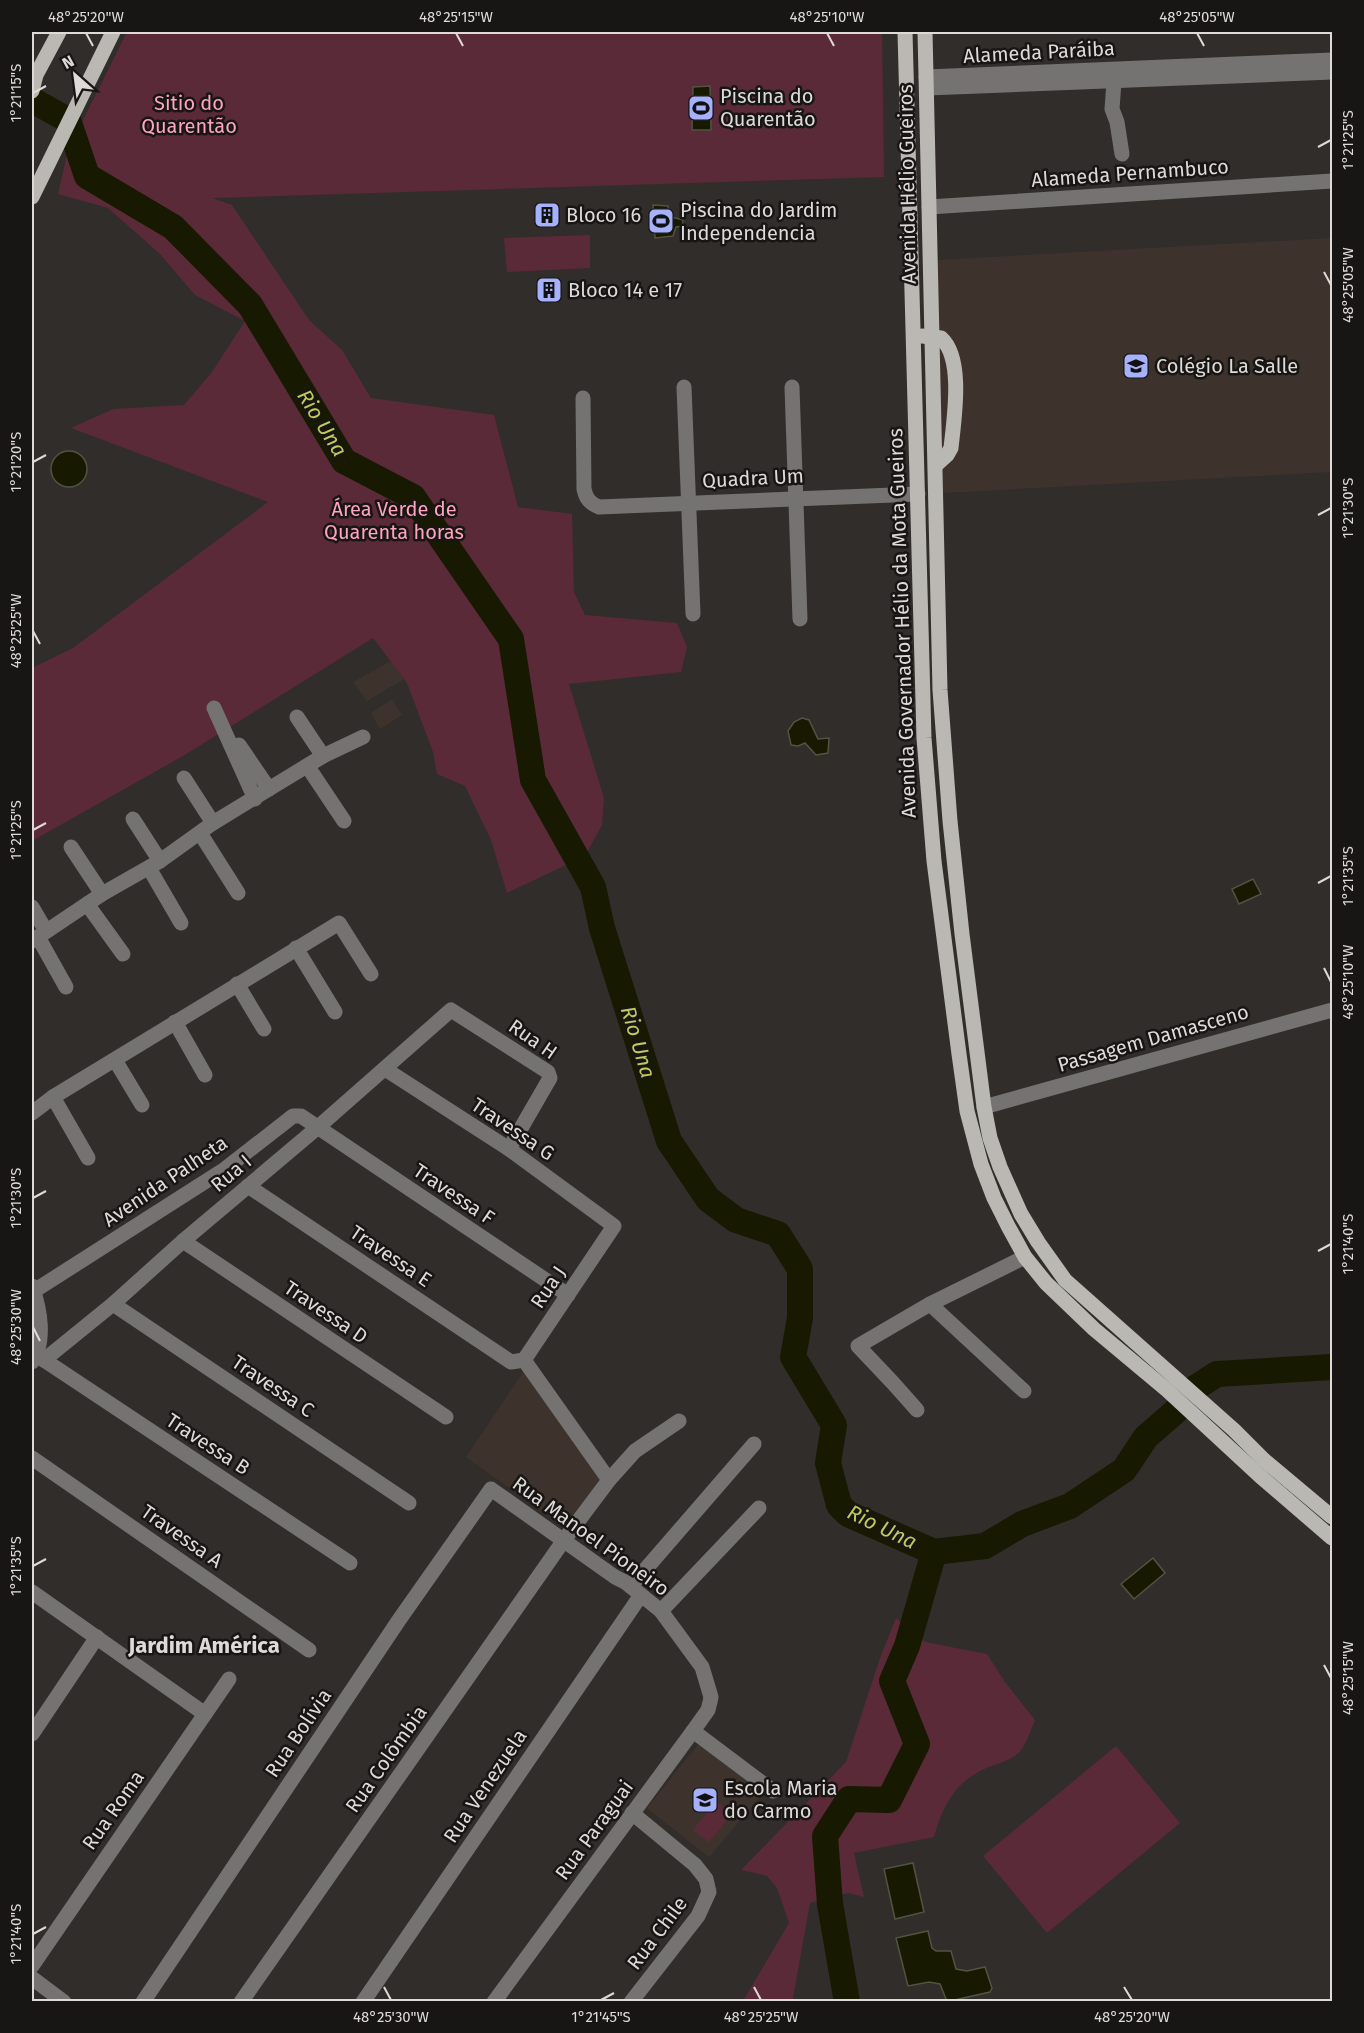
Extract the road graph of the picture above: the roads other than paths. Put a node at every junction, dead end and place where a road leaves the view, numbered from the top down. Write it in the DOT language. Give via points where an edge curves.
graph roads {
  1 [pos="59,32"];
  2 [pos="113,32"];
  3 [pos="905,32"];
  4 [pos="925,32"];
  5 [pos="1332,60"];
  6 [pos="1332,72"];
  7 [pos="1114,81"];
  8 [pos="926,83"];
  9 [pos="32,90"];
  10 [pos="1122,154"];
  11 [pos="1332,181"];
  12 [pos="32,197"];
  13 [pos="929,207"];
  14 [pos="914,336"];
  15 [pos="931,336"];
  16 [pos="684,387"];
  17 [pos="792,387"];
  18 [pos="583,398"];
  19 [pos="918,494"];
  20 [pos="796,497"];
  21 [pos="688,502"];
  22 [pos="693,614"];
  23 [pos="800,620"];
  24 [pos="214,708"];
  25 [pos="297,717"];
  26 [pos="363,737"];
  27 [pos="239,745"];
  28 [pos="323,756"];
  29 [pos="308,767"];
  30 [pos="184,778"];
  31 [pos="269,789"];
  32 [pos="255,799"];
  33 [pos="132,819"];
  34 [pos="344,821"];
  35 [pos="213,823"];
  36 [pos="200,833"];
  37 [pos="71,847"];
  38 [pos="154,865"];
  39 [pos="238,893"];
  40 [pos="102,894"];
  41 [pos="87,904"];
  42 [pos="32,906"];
  43 [pos="181,923"];
  44 [pos="39,936"];
  45 [pos="296,948"];
  46 [pos="123,954"];
  47 [pos="371,974"];
  48 [pos="237,984"];
  49 [pos="66,987"];
  50 [pos="451,1010"];
  51 [pos="1332,1010"];
  52 [pos="335,1012"];
  53 [pos="175,1022"];
  54 [pos="264,1029"];
  55 [pos="116,1060"];
  56 [pos="385,1069"];
  57 [pos="205,1075"];
  58 [pos="53,1097"];
  59 [pos="142,1105"];
  60 [pos="984,1107"];
  61 [pos="32,1113"];
  62 [pos="317,1128"];
  63 [pos="509,1149"];
  64 [pos="88,1158"];
  65 [pos="248,1186"];
  66 [pos="614,1226"];
  67 [pos="183,1241"];
  68 [pos="1025,1257"];
  69 [pos="33,1289"];
  70 [pos="568,1295"];
  71 [pos="113,1304"];
  72 [pos="930,1304"];
  73 [pos="37,1359"];
  74 [pos="518,1361"];
  75 [pos="1024,1391"];
  76 [pos="1199,1408"];
  77 [pos="917,1410"];
  78 [pos="446,1417"];
  79 [pos="679,1421"];
  80 [pos="754,1444"];
  81 [pos="32,1458"];
  82 [pos="609,1480"];
  83 [pos="491,1489"];
  84 [pos="410,1503"];
  85 [pos="759,1508"];
  86 [pos="1332,1517"];
  87 [pos="1332,1538"];
  88 [pos="564,1540"];
  89 [pos="350,1563"];
  90 [pos="636,1591"];
  91 [pos="32,1592"];
  92 [pos="661,1611"];
  93 [pos="97,1637"];
  94 [pos="309,1650"];
  95 [pos="705,1678"];
  96 [pos="229,1679"];
  97 [pos="205,1714"];
  98 [pos="693,1731"];
  99 [pos="32,1734"];
  100 [pos="773,1791"];
  101 [pos="632,1813"];
  102 [pos="32,1966"];
  103 [pos="32,1978"];
  104 [pos="64,2001"];
  105 [pos="143,2001"];
  106 [pos="241,2001"];
  107 [pos="363,2001"];
  108 [pos="494,2001"];
  109 [pos="632,2001"];
  1 -- 9 [label="main road"];
  2 -- 12 [label="main road"];
  3 -- 14 [label="main road, Avenida Governador Hélio da Mota Gueiros"];
  4 -- 8 [label="main road, Avenida Hélio Gueiros"];
  5 -- 8 [label="street, Alameda Paráiba"];
  6 -- 7 [label="street"];
  7 -- 8 [label="street"];
  7 -- 10 [label="street" via="1112,110"];
  8 -- 13 [label="main road, Avenida Hélio Gueiros"];
  11 -- 13 [label="street, Alameda Pernambuco"];
  13 -- 15 [label="main road, Avenida Hélio Gueiros"];
  14 -- 15 [label="main road"];
  14 -- 19 [label="main road, Avenida Governador Hélio da Mota Gueiros"];
  15 -- 60 [label="main road, Avenida Governador Hélio da Mota Gueiros" via="941,338 950,349 954,382 951,448 936,465 937,587 944,741 962,934"];
  16 -- 21 [label="street"];
  17 -- 20 [label="street"];
  18 -- 21 [label="street, Quadra Um" via="584,489 592,504 599,507"];
  19 -- 20 [label="street, Quadra Um"];
  19 -- 68 [label="main road, Avenida Governador Hélio da Mota Gueiros" via="924,738 930,815 966,1100 981,1164"];
  20 -- 21 [label="street, Quadra Um"];
  20 -- 23 [label="street"];
  21 -- 22 [label="street"];
  24 -- 32 [label="street"];
  25 -- 28 [label="street"];
  26 -- 28 [label="street"];
  27 -- 31 [label="street"];
  28 -- 29 [label="street"];
  29 -- 31 [label="street"];
  29 -- 34 [label="street"];
  30 -- 35 [label="street"];
  31 -- 32 [label="street"];
  32 -- 35 [label="street"];
  33 -- 38 [label="street"];
  35 -- 36 [label="street"];
  36 -- 38 [label="street"];
  36 -- 39 [label="street"];
  37 -- 40 [label="street"];
  38 -- 40 [label="street"];
  38 -- 43 [label="street"];
  40 -- 41 [label="street"];
  41 -- 44 [label="street"];
  41 -- 46 [label="street"];
  42 -- 44 [label="street"];
  44 -- 49 [label="street"];
  45 -- 47 [label="street" via="339,923"];
  45 -- 48 [label="street"];
  45 -- 52 [label="street"];
  48 -- 53 [label="street"];
  48 -- 54 [label="street"];
  50 -- 56 [label="street, Rua I"];
  50 -- 63 [label="street, Rua H" via="548,1072 550,1078"];
  51 -- 60 [label="street, Passagem Damasceno"];
  53 -- 55 [label="street"];
  53 -- 57 [label="street"];
  55 -- 58 [label="street"];
  55 -- 59 [label="street"];
  56 -- 62 [label="street, Rua I"];
  56 -- 63 [label="street, Travessa G"];
  58 -- 61 [label="street"];
  58 -- 64 [label="street"];
  60 -- 76 [label="main road, Avenida Governador Hélio da Mota Gueiros" via="990,1138 1009,1190 1054,1266 1090,1303 1177,1378"];
  62 -- 65 [label="street, Rua I"];
  62 -- 69 [label="street, Avenida Palheta" via="301,1116 293,1116 225,1169"];
  62 -- 70 [label="street, Travessa F"];
  63 -- 66 [label="street, Travessa G"];
  65 -- 67 [label="street, Rua I"];
  65 -- 74 [label="street, Travessa E"];
  66 -- 70 [label="street, Rua J"];
  67 -- 71 [label="street, Rua I"];
  67 -- 78 [label="street, Travessa D"];
  68 -- 72 [label="street"];
  68 -- 76 [label="main road, Avenida Governador Hélio da Mota Gueiros" via="1065,1303 1167,1390"];
  69 -- 73 [label="street" via="40,1326"];
  70 -- 74 [label="street, Rua J"];
  71 -- 73 [label="street, Rua I"];
  71 -- 84 [label="street, Travessa C"];
  72 -- 75 [label="street"];
  72 -- 77 [label="street" via="858,1346"];
  73 -- 89 [label="street, Travessa B"];
  74 -- 82 [label="street"];
  76 -- 86 [label="main road"];
  76 -- 87 [label="main road" via="1260,1476"];
  79 -- 82 [label="street, Rua Colômbia" via="635,1451"];
  80 -- 90 [label="street, Rua Venezuela"];
  81 -- 94 [label="street, Travessa A"];
  82 -- 88 [label="street, Rua Colômbia"];
  83 -- 88 [label="street, Rua Manoel Pioneiro"];
  83 -- 105 [label="street, Rua Bolívia"];
  85 -- 92 [label="street"];
  88 -- 90 [label="street, Rua Manoel Pioneiro"];
  88 -- 106 [label="street, Rua Colômbia"];
  90 -- 92 [label="street, Rua Manoel Pioneiro"];
  90 -- 107 [label="street, Rua Venezuela"];
  91 -- 93 [label="street"];
  92 -- 95 [label="street, Rua Manoel Pioneiro" via="702,1667"];
  93 -- 97 [label="street"];
  93 -- 99 [label="street"];
  95 -- 98 [label="street, Rua Paraguai" via="710,1702"];
  96 -- 97 [label="street, Rua Roma"];
  97 -- 102 [label="street, Rua Roma"];
  98 -- 100 [label="street"];
  98 -- 101 [label="street, Rua Paraguai"];
  101 -- 108 [label="street, Rua Paraguai"];
  101 -- 109 [label="street, Rua Chile" via="695,1865 706,1879 709,1892 698,1916"];
  103 -- 104 [label="street"];
}
